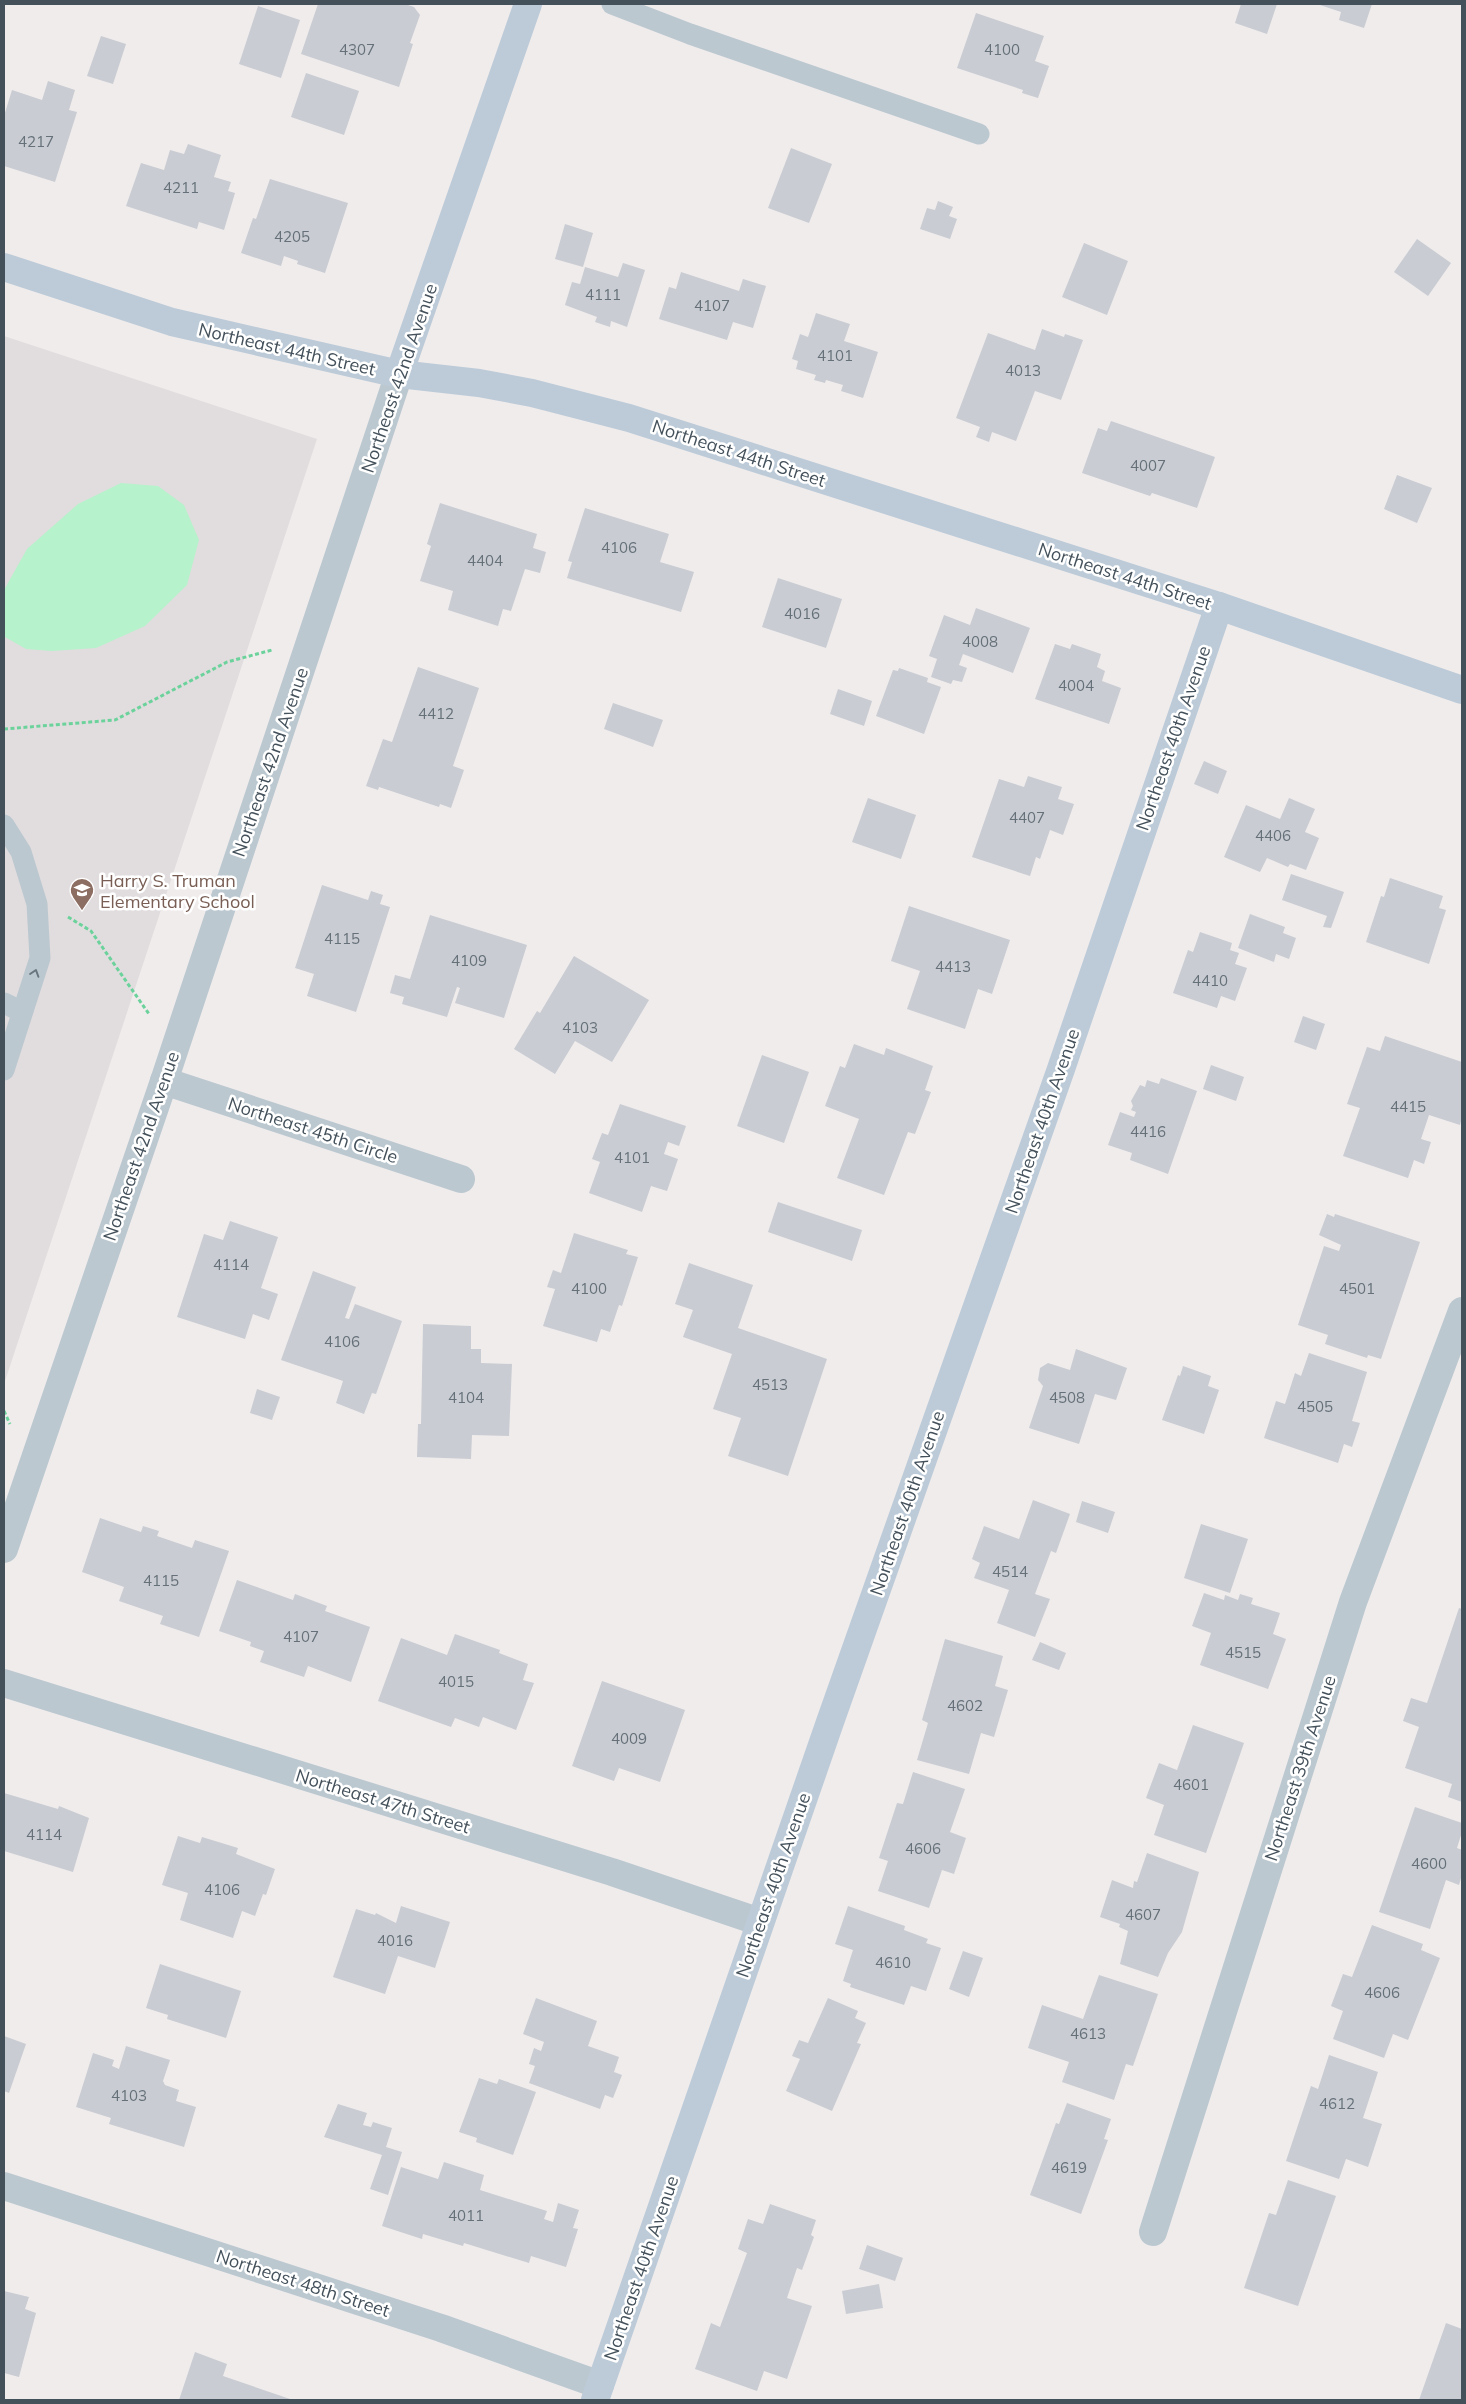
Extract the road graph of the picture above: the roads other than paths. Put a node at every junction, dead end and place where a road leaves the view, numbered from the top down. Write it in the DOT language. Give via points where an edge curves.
graph roads {
  1 [pos="612,4"];
  2 [pos="523,5"];
  3 [pos="979,134"];
  4 [pos="4,267"];
  5 [pos="399,374"];
  6 [pos="1219,606"];
  7 [pos="1462,690"];
  8 [pos="4,825"];
  9 [pos="13,1007"];
  10 [pos="4,1070"];
  11 [pos="164,1080"];
  12 [pos="461,1179"];
  13 [pos="1462,1311"];
  14 [pos="4,1549"];
  15 [pos="4,1683"];
  16 [pos="760,1922"];
  17 [pos="4,2186"];
  18 [pos="1153,2232"];
  19 [pos="598,2393"];
  1 -- 3 [label="lane"];
  2 -- 5 [label="street, Northeast 42nd Avenue"];
  4 -- 5 [label="street, Northeast 44th Street" via="172,322"];
  5 -- 6 [label="street, Northeast 44th Street" via="532,393 629,418"];
  5 -- 11 [label="street, Northeast 42nd Avenue"];
  6 -- 7 [label="street, Northeast 44th Street"];
  6 -- 16 [label="street, Northeast 40th Avenue" via="1054,1087"];
  9 -- 8 [label="lane, one-way" via="40,958 37,904 21,852"];
  9 -- 10 [label="lane"];
  11 -- 12 [label="street, Northeast 45th Circle"];
  11 -- 14 [label="street, Northeast 42nd Avenue"];
  13 -- 18 [label="street, Northeast 39th Avenue" via="1353,1602"];
  15 -- 16 [label="street, Northeast 47th Street" via="612,1872"];
  16 -- 19 [label="street, Northeast 40th Avenue"];
  17 -- 19 [label="street, Northeast 48th Street" via="432,2325"];
}
